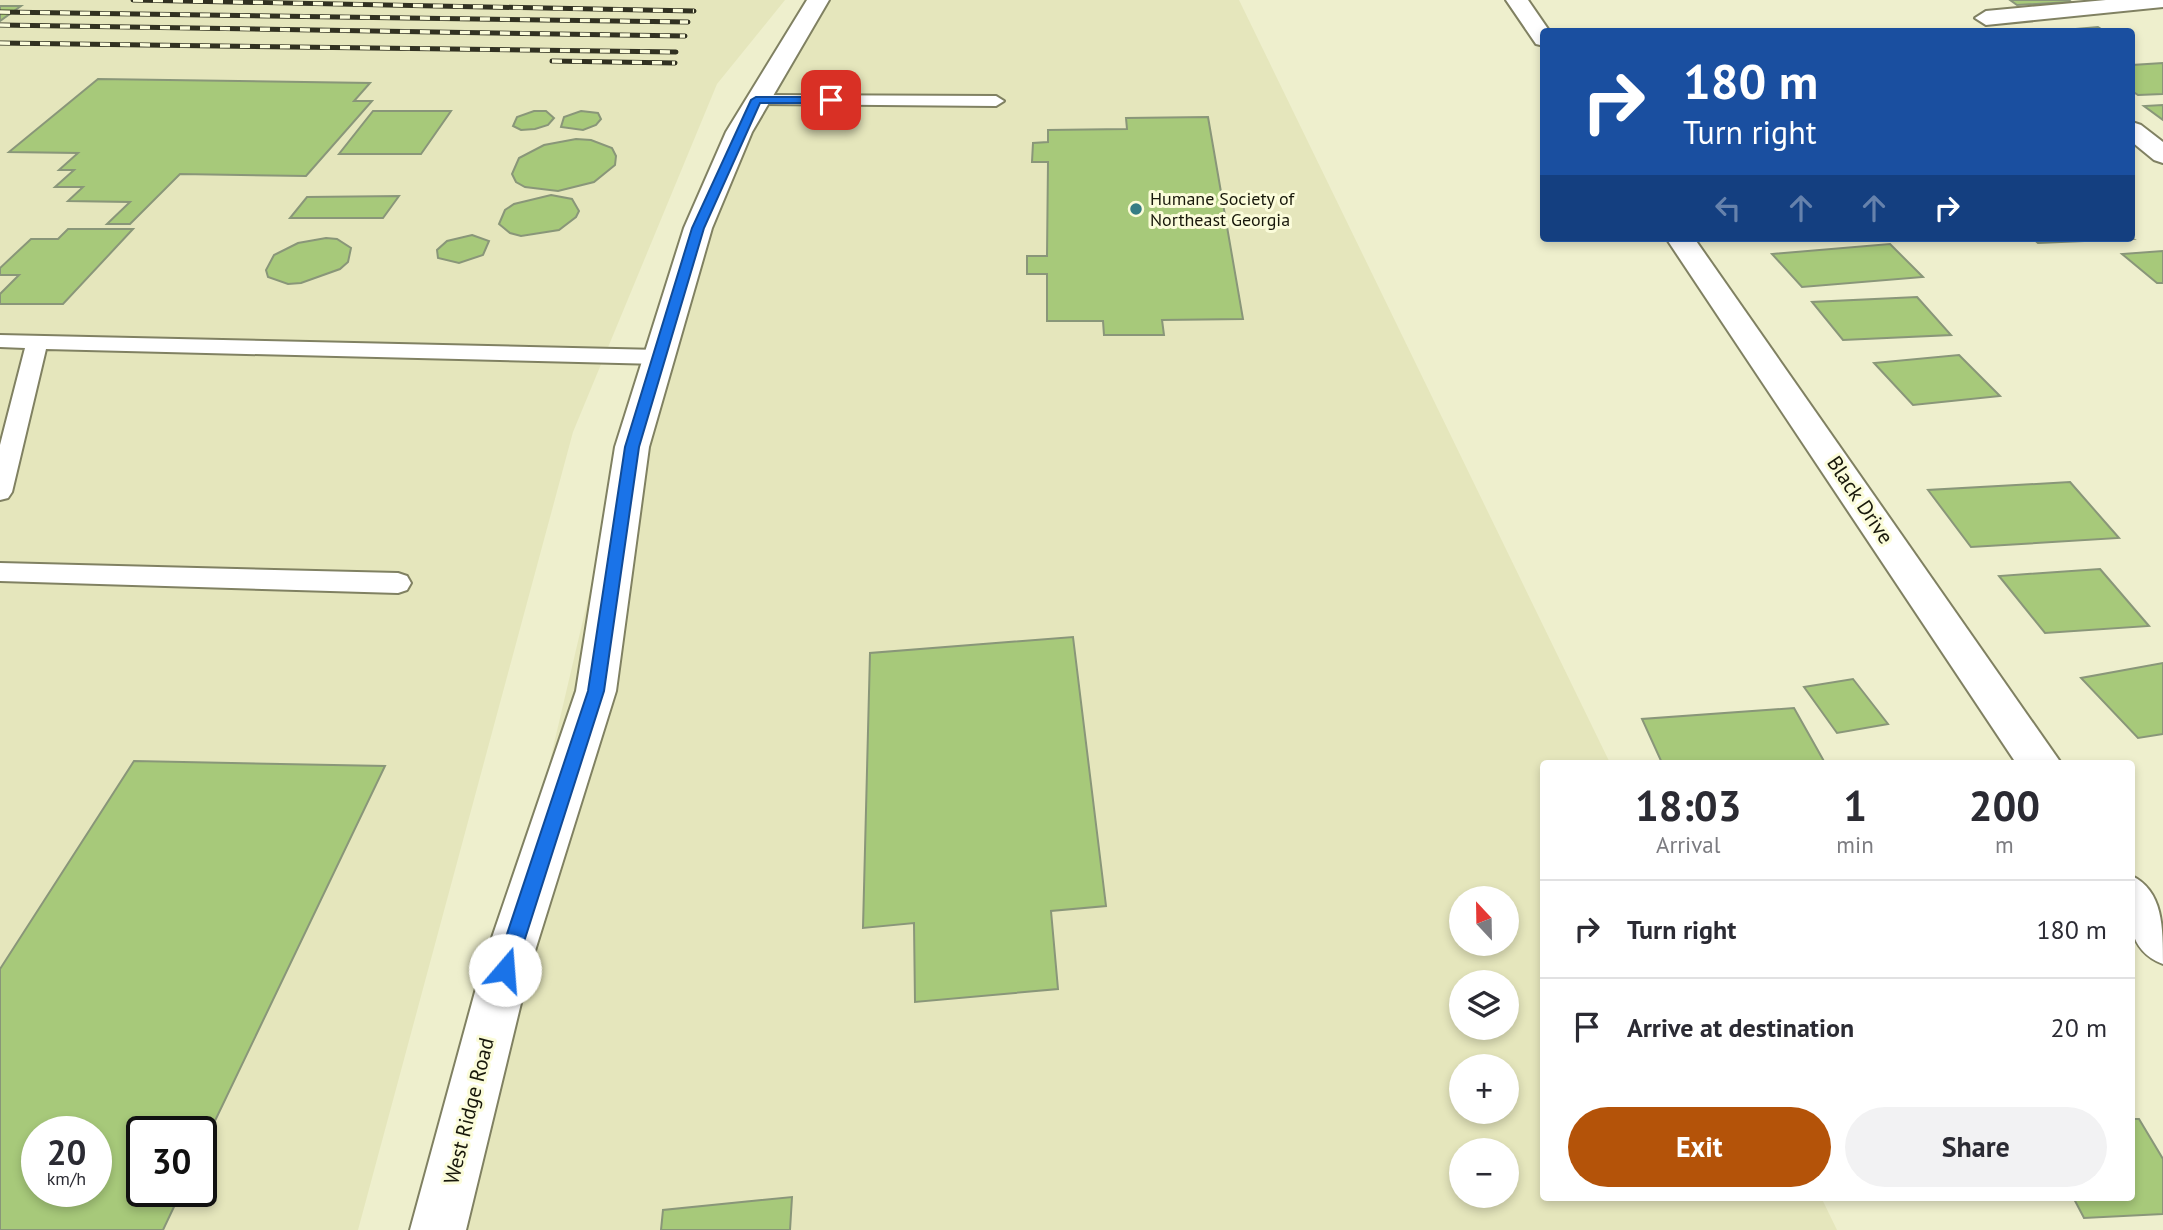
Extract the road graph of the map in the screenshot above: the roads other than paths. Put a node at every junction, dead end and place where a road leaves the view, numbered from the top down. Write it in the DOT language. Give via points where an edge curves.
graph roads {
  1 [pos="818,0"];
  2 [pos="1517,0"];
  3 [pos="2163,1"];
  4 [pos="1999,28"];
  5 [pos="1540,33"];
  6 [pos="756,100"];
  7 [pos="996,100"];
  8 [pos="2135,132"];
  9 [pos="2163,155"];
  10 [pos="1683,242"];
  11 [pos="0,341"];
  12 [pos="37,342"];
  13 [pos="659,356"];
  14 [pos="0,492"];
  15 [pos="0,572"];
  16 [pos="398,583"];
  17 [pos="2038,760"];
  18 [pos="2135,901"];
  19 [pos="2163,943"];
  20 [pos="438,1230"];
  1 -- 6 [label="street, West Ridge Road"];
  2 -- 5 [label="street"];
  3 -- 4 [label="street" via="1979,12"];
  6 -- 7 [label="lane"];
  6 -- 13 [label="street, West Ridge Road" via="698,228"];
  8 -- 9 [label="street"];
  10 -- 17 [label="street, Black Drive"];
  11 -- 12 [label="lane"];
  12 -- 13 [label="lane"];
  12 -- 14 [label="lane"];
  13 -- 20 [label="street, West Ridge Road" via="632,447 596,691 505,970"];
  15 -- 16 [label="lane"];
  18 -- 19 [label="street"];
}
